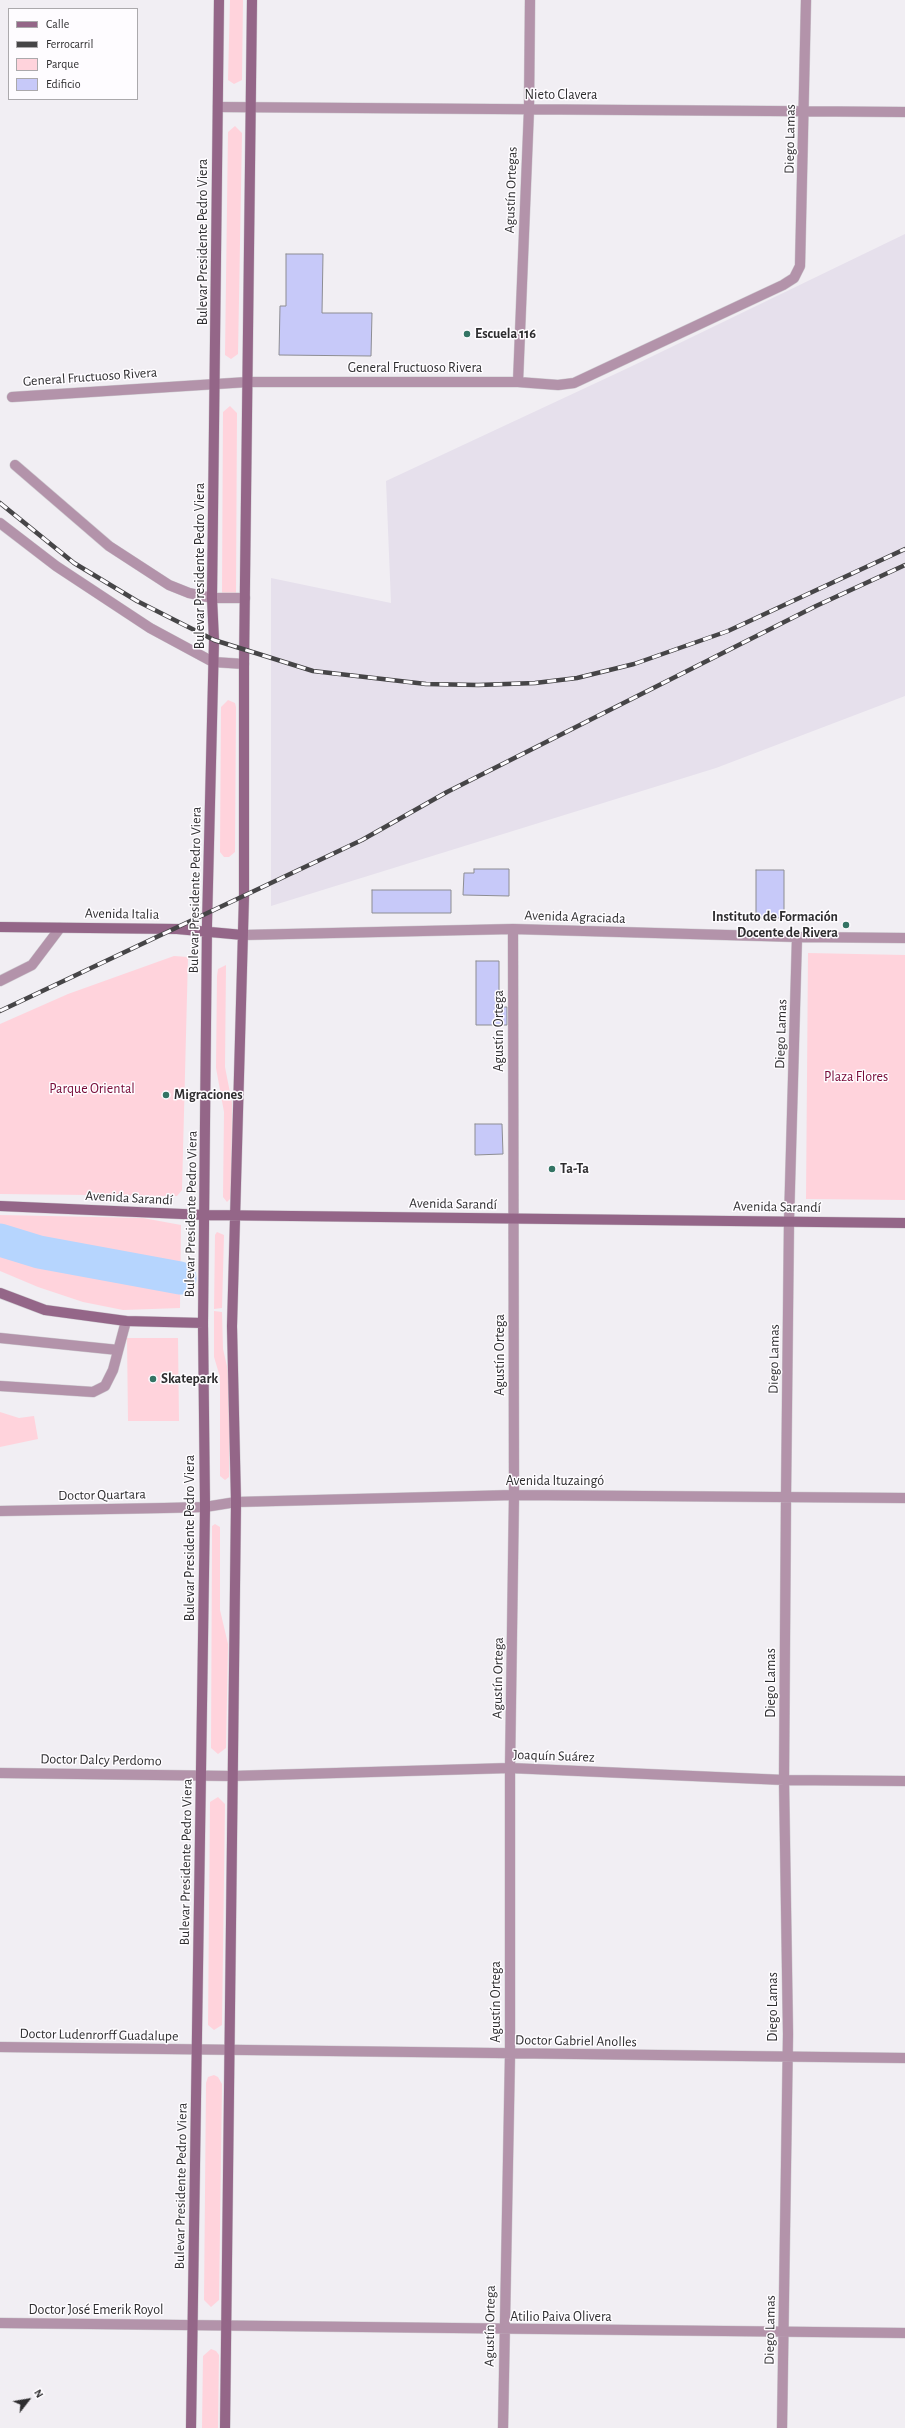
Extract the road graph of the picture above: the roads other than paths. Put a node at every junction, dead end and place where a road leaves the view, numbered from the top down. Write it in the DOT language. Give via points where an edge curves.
graph roads {
  1 [pos="219,0"];
  2 [pos="252,0"];
  3 [pos="530,0"];
  4 [pos="806,0"];
  5 [pos="218,107"];
  6 [pos="251,107"];
  7 [pos="529,109"];
  8 [pos="804,110"];
  9 [pos="905,112"];
  10 [pos="794,278"];
  11 [pos="248,382"];
  12 [pos="518,382"];
  13 [pos="216,383"];
  14 [pos="12,397"];
  15 [pos="15,465"];
  16 [pos="0,523"];
  17 [pos="212,598"];
  18 [pos="245,598"];
  19 [pos="213,662"];
  20 [pos="244,664"];
  21 [pos="0,927"];
  22 [pos="60,928"];
  23 [pos="513,929"];
  24 [pos="207,931"];
  25 [pos="244,934"];
  26 [pos="797,937"];
  27 [pos="905,938"];
  28 [pos="0,981"];
  29 [pos="0,1206"];
  30 [pos="205,1215"];
  31 [pos="236,1215"];
  32 [pos="514,1218"];
  33 [pos="789,1221"];
  34 [pos="905,1222"];
  35 [pos="0,1293"];
  36 [pos="126,1321"];
  37 [pos="203,1323"];
  38 [pos="0,1338"];
  39 [pos="118,1350"];
  40 [pos="0,1386"];
  41 [pos="514,1495"];
  42 [pos="786,1498"];
  43 [pos="905,1498"];
  44 [pos="236,1502"];
  45 [pos="205,1507"];
  46 [pos="0,1511"];
  47 [pos="510,1768"];
  48 [pos="0,1773"];
  49 [pos="201,1776"];
  50 [pos="232,1776"];
  51 [pos="784,1780"];
  52 [pos="905,1781"];
  53 [pos="0,2047"];
  54 [pos="198,2050"];
  55 [pos="229,2050"];
  56 [pos="510,2054"];
  57 [pos="787,2057"];
  58 [pos="905,2058"];
  59 [pos="0,2323"];
  60 [pos="192,2324"];
  61 [pos="226,2325"];
  62 [pos="504,2330"];
  63 [pos="784,2333"];
  64 [pos="905,2334"];
  65 [pos="191,2428"];
  66 [pos="225,2428"];
  67 [pos="503,2428"];
  68 [pos="782,2428"];
  1 -- 5 [label="street, Bulevar Presidente Pedro Viera"];
  2 -- 6 [label="street"];
  3 -- 7 [label="street, Agustín Ortegas"];
  4 -- 8 [label="street, Diego Lamas"];
  5 -- 6 [label="street, Nieto Clavera"];
  5 -- 13 [label="street, Bulevar Presidente Pedro Viera"];
  6 -- 7 [label="street, Nieto Clavera"];
  6 -- 11 [label="street"];
  7 -- 8 [label="street, Nieto Clavera"];
  7 -- 12 [label="street, Agustín Ortegas"];
  8 -- 9 [label="street, Nieto Clavera"];
  8 -- 10 [label="street, Diego Lamas" via="800,266"];
  10 -- 12 [label="street, General Fructuoso Rivera" via="574,383 558,386"];
  11 -- 12 [label="street, General Fructuoso Rivera"];
  11 -- 13 [label="street, General Fructuoso Rivera"];
  11 -- 18 [label="street"];
  13 -- 14 [label="street, General Fructuoso Rivera"];
  13 -- 17 [label="street, Bulevar Presidente Pedro Viera"];
  15 -- 17 [label="street" via="109,546 169,585"];
  16 -- 19 [label="street" via="56,566 150,628"];
  17 -- 18 [label="street"];
  17 -- 19 [label="street, Bulevar Presidente Pedro Viera"];
  18 -- 20 [label="street"];
  19 -- 20 [label="street"];
  19 -- 24 [label="street, Bulevar Presidente Pedro Viera"];
  20 -- 25 [label="street"];
  21 -- 22 [label="street, Avenida Italia"];
  22 -- 24 [label="street, Avenida Italia"];
  22 -- 28 [label="street" via="32,965"];
  23 -- 25 [label="street, Avenida Agraciada"];
  23 -- 26 [label="street, Avenida Agraciada"];
  23 -- 32 [label="street, Agustín Ortega"];
  24 -- 25 [label="street, Avenida Italia"];
  24 -- 30 [label="street, Bulevar Presidente Pedro Viera"];
  25 -- 31 [label="street"];
  26 -- 27 [label="street, Avenida Agraciada"];
  26 -- 33 [label="street, Diego Lamas"];
  29 -- 30 [label="street, Avenida Sarandí"];
  30 -- 31 [label="street, Avenida Sarandí"];
  30 -- 37 [label="street, Bulevar Presidente Pedro Viera"];
  31 -- 32 [label="street, Avenida Sarandí"];
  31 -- 44 [label="street" via="232,1326"];
  32 -- 33 [label="street, Avenida Sarandí"];
  32 -- 41 [label="street, Agustín Ortega"];
  33 -- 34 [label="street, Avenida Sarandí"];
  33 -- 42 [label="street, Diego Lamas"];
  35 -- 36 [label="street" via="45,1310"];
  36 -- 37 [label="street"];
  36 -- 39 [label="street"];
  37 -- 45 [label="street, Bulevar Presidente Pedro Viera"];
  38 -- 39 [label="street"];
  39 -- 40 [label="street" via="113,1370 105,1386 93,1392"];
  41 -- 42 [label="street, Avenida Ituzaingó"];
  41 -- 44 [label="street, Avenida Ituzaingó"];
  41 -- 47 [label="street, Agustín Ortega"];
  42 -- 43 [label="street, Avenida Ituzaingó"];
  42 -- 51 [label="street, Diego Lamas"];
  44 -- 45 [label="street, Avenida Ituzaingó"];
  44 -- 50 [label="street"];
  45 -- 46 [label="street, Doctor Quartara"];
  45 -- 49 [label="street, Bulevar Presidente Pedro Viera"];
  47 -- 50 [label="street, Joaquín Suárez"];
  47 -- 51 [label="street, Joaquín Suárez"];
  47 -- 56 [label="street, Agustín Ortega"];
  48 -- 49 [label="street, Doctor Dalcy Perdomo"];
  49 -- 50 [label="street, Joaquín Suárez"];
  49 -- 54 [label="street, Bulevar Presidente Pedro Viera"];
  50 -- 55 [label="street"];
  51 -- 52 [label="street, Joaquín Suárez"];
  51 -- 57 [label="street, Diego Lamas"];
  53 -- 54 [label="street, Doctor Ludenrorff Guadalupe"];
  54 -- 55 [label="street, Doctor Gabriel Anolles"];
  54 -- 60 [label="street, Bulevar Presidente Pedro Viera"];
  55 -- 56 [label="street, Doctor Gabriel Anolles"];
  55 -- 61 [label="street"];
  56 -- 57 [label="street, Doctor Gabriel Anolles"];
  56 -- 62 [label="street, Agustín Ortega"];
  57 -- 58 [label="street, Doctor Gabriel Anolles"];
  57 -- 63 [label="street, Diego Lamas"];
  59 -- 60 [label="street, Doctor José Emerik Royol"];
  60 -- 61 [label="street, Atilio Paiva Olivera"];
  60 -- 65 [label="street, Bulevar Presidente Pedro Viera"];
  61 -- 62 [label="street, Atilio Paiva Olivera"];
  61 -- 66 [label="street"];
  62 -- 63 [label="street, Atilio Paiva Olivera"];
  62 -- 67 [label="street, Agustín Ortega"];
  63 -- 64 [label="street, Atilio Paiva Olivera"];
  63 -- 68 [label="street, Diego Lamas"];
}
